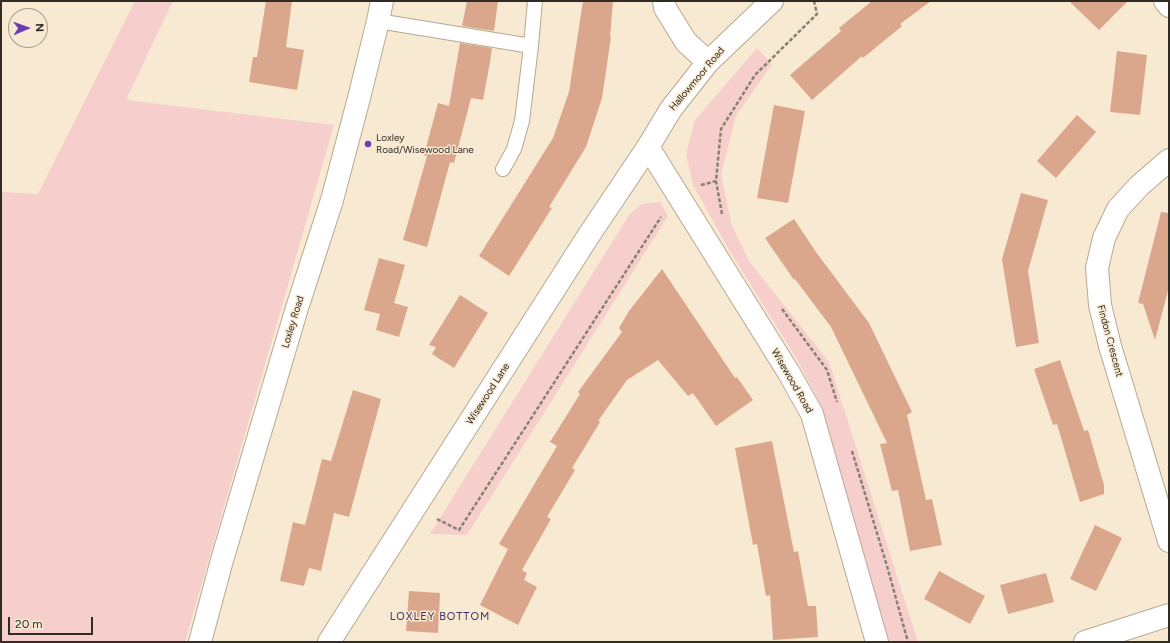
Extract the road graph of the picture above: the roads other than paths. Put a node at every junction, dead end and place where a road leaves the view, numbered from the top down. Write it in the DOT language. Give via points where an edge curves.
graph roads {
  1 [pos="535,1"];
  2 [pos="664,1"];
  3 [pos="772,1"];
  4 [pos="1165,1"];
  5 [pos="1169,6"];
  6 [pos="380,11"];
  7 [pos="531,46"];
  8 [pos="708,62"];
  9 [pos="648,147"];
  10 [pos="1169,160"];
  11 [pos="503,169"];
  12 [pos="1169,541"];
  13 [pos="1169,615"];
  14 [pos="200,642"];
  15 [pos="329,642"];
  16 [pos="877,642"];
  17 [pos="1085,642"];
  1 -- 7 [label="lane"];
  2 -- 8 [label="street" via="665,8 686,42"];
  3 -- 8 [label="street, Hallowmoor Road"];
  4 -- 5 [label="street"];
  6 -- 7 [label="lane"];
  6 -- 14 [label="street, Loxley Road" via="332,200 297,308"];
  7 -- 11 [label="lane" via="522,121 514,149"];
  8 -- 9 [label="street, Hallowmoor Road" via="671,109"];
  9 -- 15 [label="street, Wisewood Lane"];
  9 -- 16 [label="street, Wisewood Road" via="812,414"];
  10 -- 12 [label="street, Findon Crescent" via="1139,186 1118,209 1104,238 1098,268 1100,305 1110,346"];
  13 -- 17 [label="street"];
}
